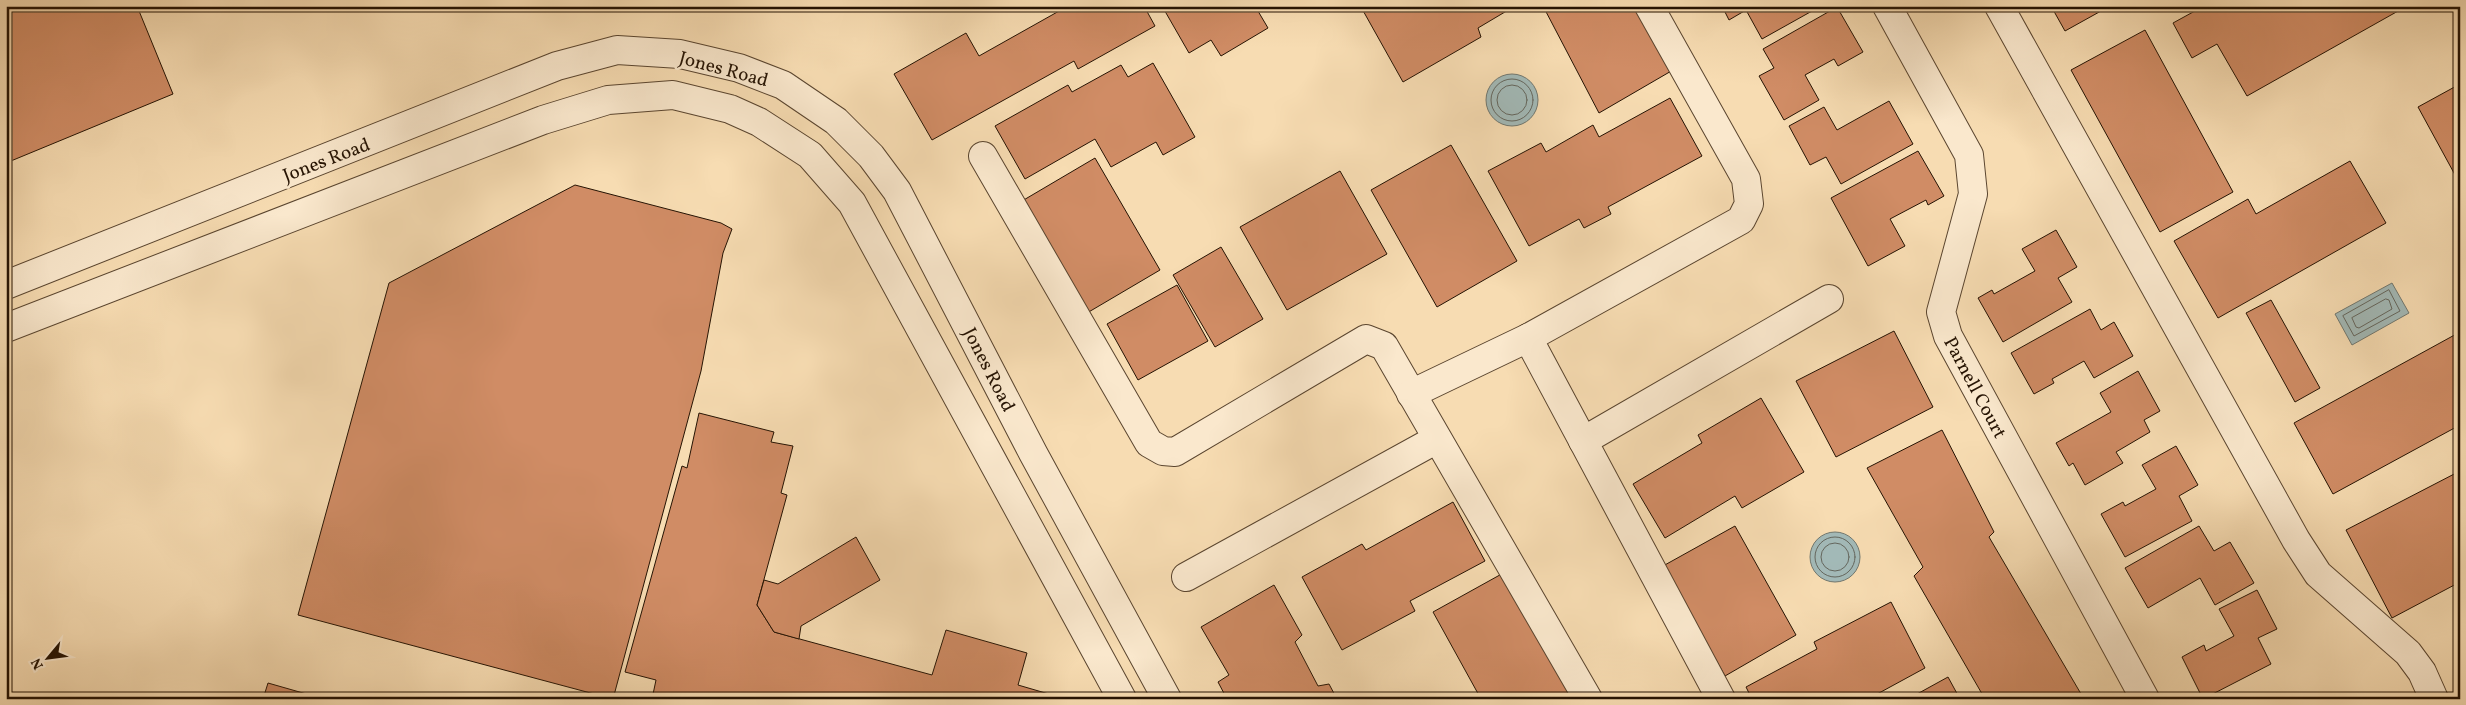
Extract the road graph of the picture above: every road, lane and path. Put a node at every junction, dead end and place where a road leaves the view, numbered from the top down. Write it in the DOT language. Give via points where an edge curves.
graph roads {
  1 [pos="1648,6"];
  2 [pos="1887,6"];
  3 [pos="2000,6"];
  4 [pos="983,156"];
  5 [pos="6,285"];
  6 [pos="1829,299"];
  7 [pos="6,328"];
  8 [pos="1528,338"];
  9 [pos="1411,394"];
  10 [pos="970,417"];
  11 [pos="1437,439"];
  12 [pos="1583,441"];
  13 [pos="1033,452"];
  14 [pos="1186,577"];
  15 [pos="1122,699"];
  16 [pos="1167,699"];
  17 [pos="1588,699"];
  18 [pos="1721,699"];
  19 [pos="2145,699"];
  20 [pos="2434,699"];
  1 -- 8 [label="street" via="1746,179 1749,204 1741,220"];
  2 -- 19 [label="street, Parnell Court" via="1970,155 1973,194 1941,312 1948,336"];
  3 -- 20 [label="street" via="2296,540 2318,574 2408,653 2422,672"];
  4 -- 9 [label="street" via="1149,443 1163,451 1175,452 1366,339 1384,346"];
  5 -- 13 [label="street, Jones Road" via="557,66 617,50 680,54 739,68 783,85 836,121 871,156 897,191"];
  6 -- 12 [label="street"];
  7 -- 10 [label="street, Jones Road" via="543,120 608,100 673,95 730,109 759,122 810,155 852,203"];
  8 -- 9 [label="street"];
  8 -- 12 [label="street"];
  9 -- 11 [label="street"];
  10 -- 13 [label="street" via="996,424"];
  10 -- 15 [label="street, Jones Road"];
  11 -- 14 [label="street"];
  11 -- 17 [label="street"];
  12 -- 18 [label="street"];
  13 -- 16 [label="street, Jones Road"];
}
